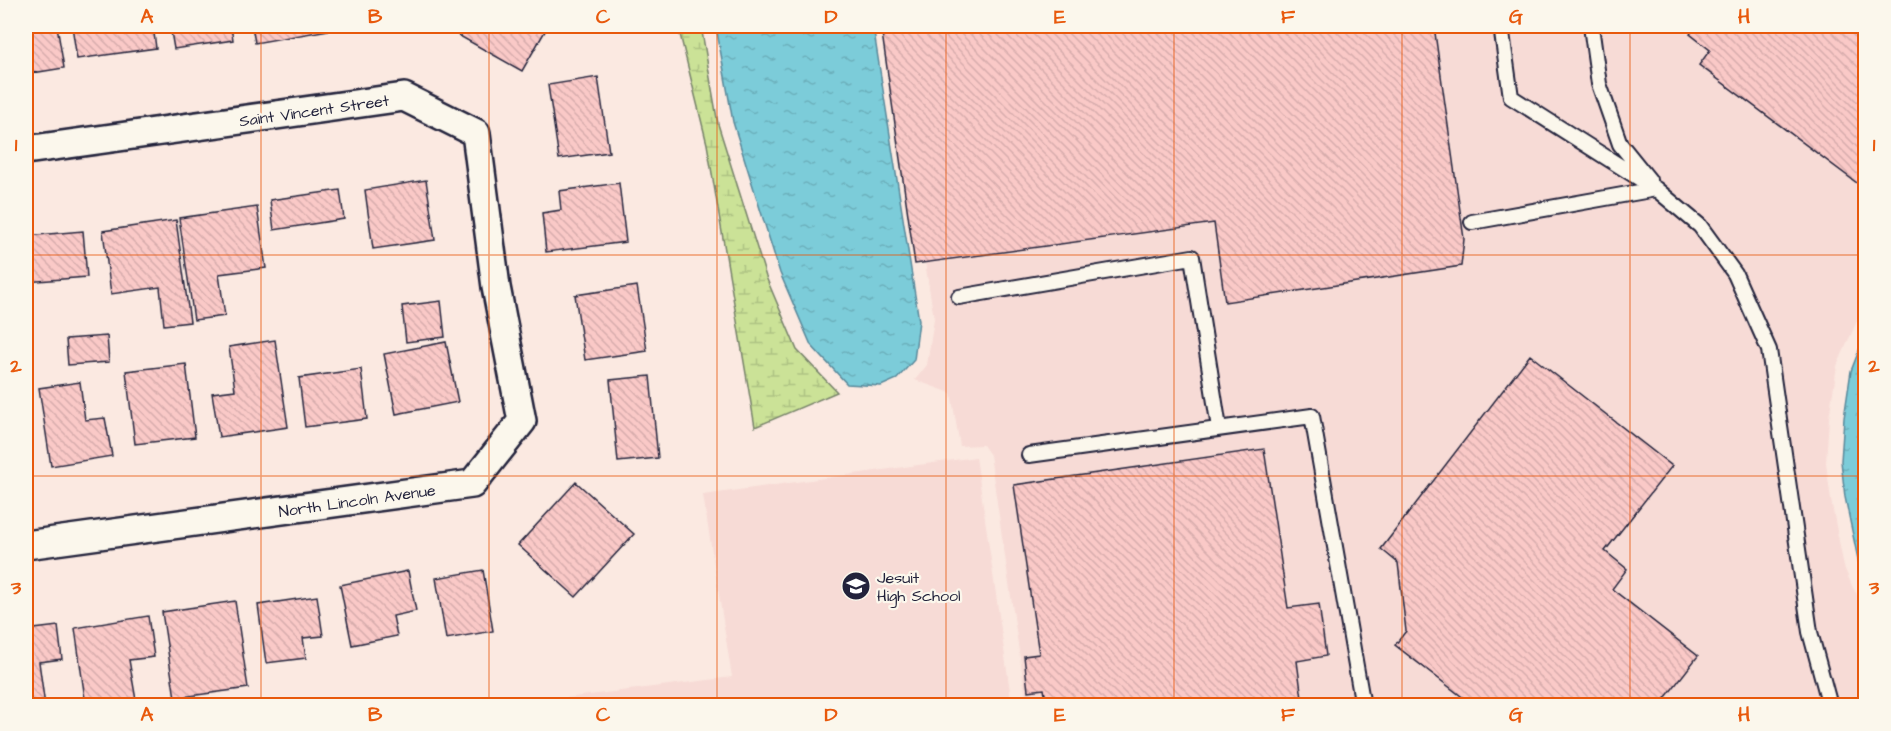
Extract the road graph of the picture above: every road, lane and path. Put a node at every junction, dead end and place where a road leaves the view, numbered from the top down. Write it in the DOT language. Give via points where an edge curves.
graph roads {
  1 [pos="1501,26"];
  2 [pos="1591,26"];
  3 [pos="26,150"];
  4 [pos="1656,189"];
  5 [pos="1472,222"];
  6 [pos="496,287"];
  7 [pos="959,297"];
  8 [pos="1219,428"];
  9 [pos="1029,455"];
  10 [pos="26,545"];
  11 [pos="1363,705"];
  12 [pos="1830,705"];
  1 -- 4 [label="lane" via="1511,97"];
  2 -- 4 [label="lane" via="1599,84 1620,144"];
  3 -- 6 [label="street, Saint Vincent Street" via="404,97 476,133"];
  4 -- 5 [label="lane"];
  4 -- 12 [label="lane" via="1700,226 1735,274 1769,350 1810,632"];
  6 -- 10 [label="street, North Lincoln Avenue" via="522,421 472,484"];
  7 -- 8 [label="lane" via="1192,257"];
  8 -- 9 [label="lane"];
  8 -- 11 [label="lane" via="1312,416"];
}
